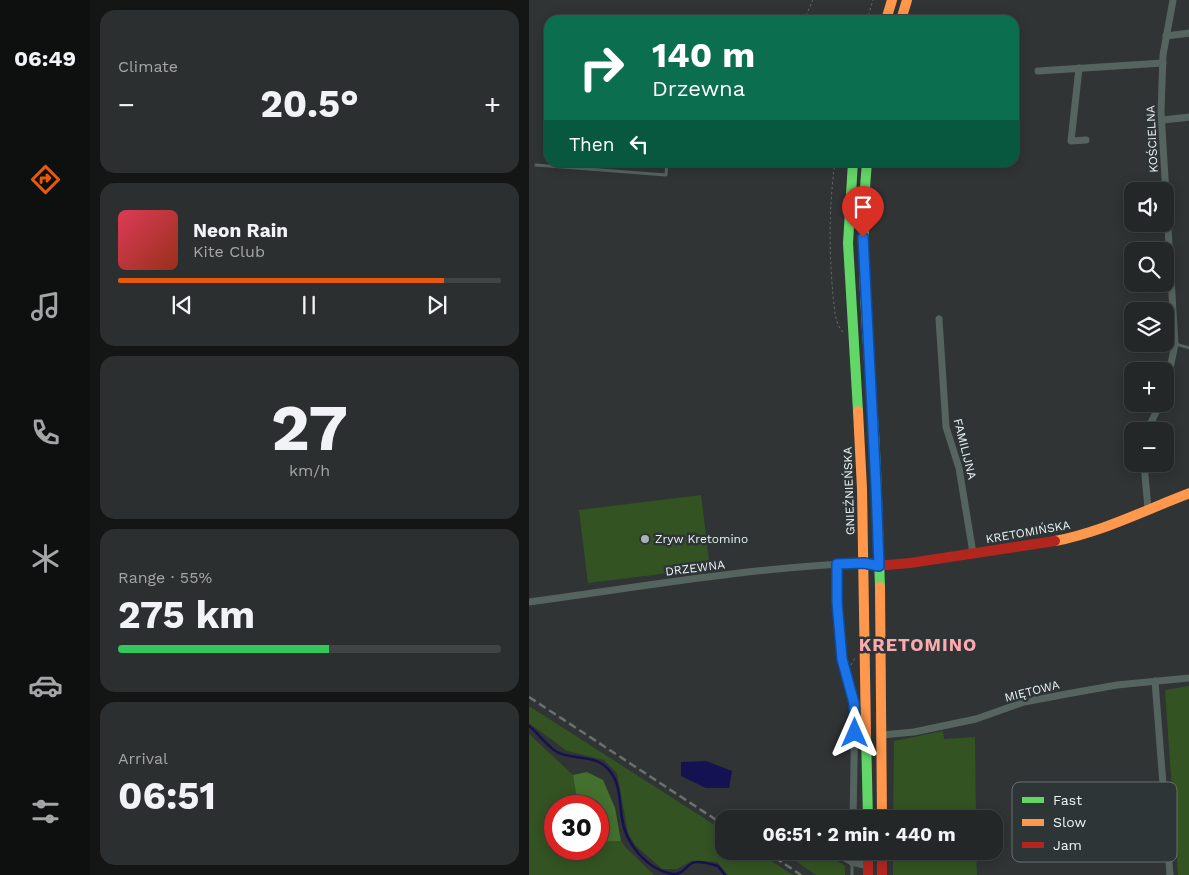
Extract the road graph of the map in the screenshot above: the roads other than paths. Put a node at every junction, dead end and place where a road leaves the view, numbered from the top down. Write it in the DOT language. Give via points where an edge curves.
graph roads {
  1 [pos="892,0"];
  2 [pos="907,0"];
  3 [pos="1173,0"];
  4 [pos="888,15"];
  5 [pos="902,15"];
  6 [pos="1189,33"];
  7 [pos="1166,36"];
  8 [pos="1163,63"];
  9 [pos="1079,68"];
  10 [pos="1037,71"];
  11 [pos="1189,117"];
  12 [pos="1161,120"];
  13 [pos="1086,140"];
  14 [pos="536,164"];
  15 [pos="544,165"];
  16 [pos="571,167"];
  17 [pos="667,167"];
  18 [pos="853,167"];
  19 [pos="867,167"];
  20 [pos="939,320"];
  21 [pos="1175,344"];
  22 [pos="1189,348"];
  23 [pos="1171,362"];
  24 [pos="1145,472"];
  25 [pos="1189,493"];
  26 [pos="1148,509"];
  27 [pos="973,553"];
  28 [pos="864,563"];
  29 [pos="837,564"];
  30 [pos="879,566"];
  31 [pos="529,602"];
  32 [pos="1189,678"];
  33 [pos="1155,681"];
  34 [pos="881,736"];
  35 [pos="1163,782"];
  36 [pos="853,810"];
  37 [pos="868,810"];
  38 [pos="882,810"];
  39 [pos="848,860"];
  40 [pos="882,860"];
  41 [pos="852,862"];
  42 [pos="1169,862"];
  43 [pos="868,870"];
  44 [pos="852,875"];
  45 [pos="882,875"];
  46 [pos="1170,875"];
  1 -- 4 [label="main road"];
  2 -- 5 [label="main road"];
  3 -- 7 [label="street, KOŚCIELNA"];
  6 -- 7 [label="street"];
  7 -- 8 [label="street, KOŚCIELNA"];
  8 -- 9 [label="street"];
  8 -- 12 [label="street, KOŚCIELNA"];
  9 -- 10 [label="street"];
  9 -- 13 [label="street" via="1071,141"];
  11 -- 12 [label="street"];
  12 -- 21 [label="street, KOŚCIELNA"];
  14 -- 15 [label="lane"];
  16 -- 17 [label="lane" via="666,175"];
  18 -- 28 [label="main road, GNIEŹNIEŃSKA" via="848,243"];
  19 -- 30 [label="main road" via="863,253"];
  20 -- 27 [label="street, FAMILIJNA" via="945,427 959,468"];
  21 -- 22 [label="lane"];
  21 -- 23 [label="street, KOŚCIELNA"];
  24 -- 26 [label="street"];
  25 -- 26 [label="main road, KRETOMIŃSKA"];
  26 -- 27 [label="main road, KRETOMIŃSKA" via="1078,536"];
  27 -- 30 [label="main road, KRETOMIŃSKA"];
  28 -- 29 [label="street, DRZEWNA"];
  28 -- 30 [label="main road, KRETOMIŃSKA"];
  28 -- 37 [label="main road, GNIEŹNIEŃSKA"];
  29 -- 31 [label="street, DRZEWNA"];
  29 -- 36 [label="street" via="842,659 855,708"];
  30 -- 34 [label="main road"];
  32 -- 33 [label="street, MIĘTOWA"];
  33 -- 34 [label="street, MIĘTOWA" via="1024,702 976,719"];
  33 -- 35 [label="street"];
  34 -- 38 [label="main road"];
  39 -- 41 [label="street"];
  40 -- 45 [label="main road"];
  41 -- 43 [label="street"];
  41 -- 44 [label="lane"];
  42 -- 46 [label="street"];
}
